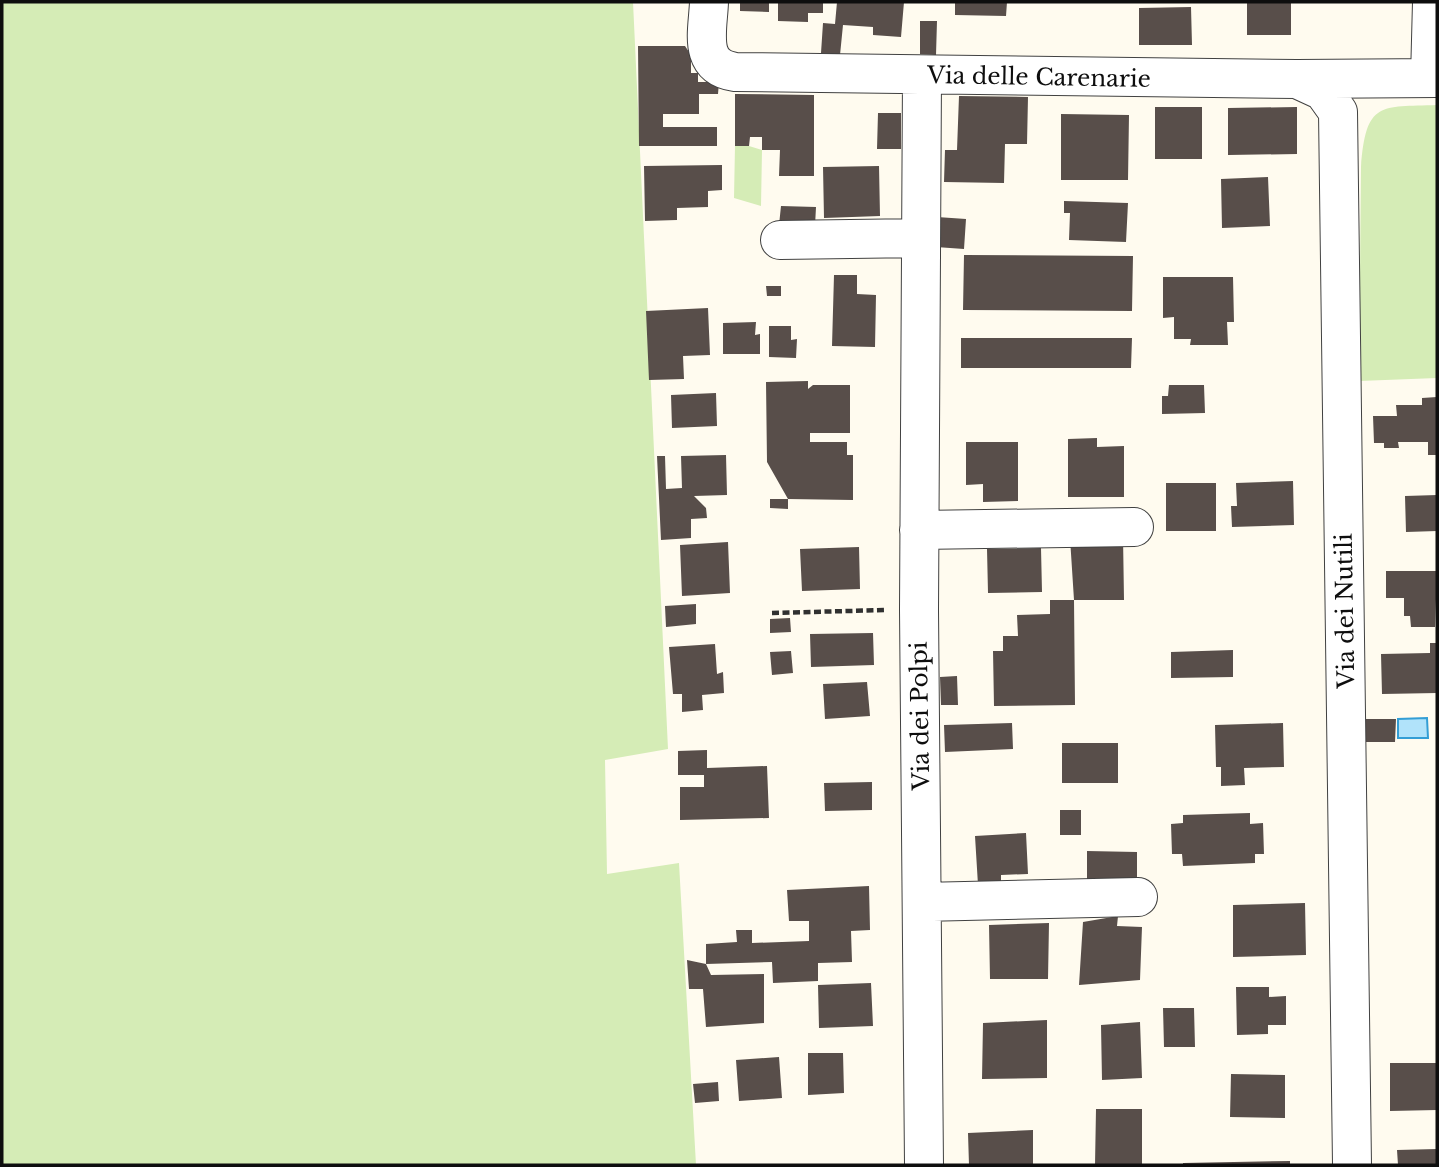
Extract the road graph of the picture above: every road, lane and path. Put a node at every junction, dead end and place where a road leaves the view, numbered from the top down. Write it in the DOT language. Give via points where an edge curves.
graph roads {
  1 [pos="709,2"];
  2 [pos="1432,2"];
  3 [pos="922,76"];
  4 [pos="1433,78"];
  5 [pos="1297,79"];
  6 [pos="1340,149"];
  7 [pos="921,238"];
  8 [pos="780,240"];
  9 [pos="1134,527"];
  10 [pos="919,530"];
  11 [pos="919,610"];
  12 [pos="772,612"];
  13 [pos="1138,897"];
  14 [pos="922,902"];
  15 [pos="924,1165"];
  16 [pos="1352,1165"];
  1 -- 3 [label="street, Via delle Carenarie" via="711,60 735,72"];
  2 -- 4 [label="street"];
  3 -- 5 [label="street, Via delle Carenarie"];
  3 -- 7 [label="street, Via dei Polpi"];
  4 -- 5 [label="street, Via delle Carenarie"];
  4 -- 6 [label="street" via="1378,95 1355,117"];
  5 -- 6 [label="street, Via dei Nutili" via="1323,91 1338,112"];
  6 -- 16 [label="street, Via dei Nutili"];
  7 -- 8 [label="street"];
  7 -- 10 [label="street, Via dei Polpi"];
  9 -- 10 [label="street"];
  10 -- 11 [label="street, Via dei Polpi"];
  11 -- 12 [label="path"];
  11 -- 14 [label="street, Via dei Polpi"];
  13 -- 14 [label="street"];
  14 -- 15 [label="street, Via dei Polpi"];
}
